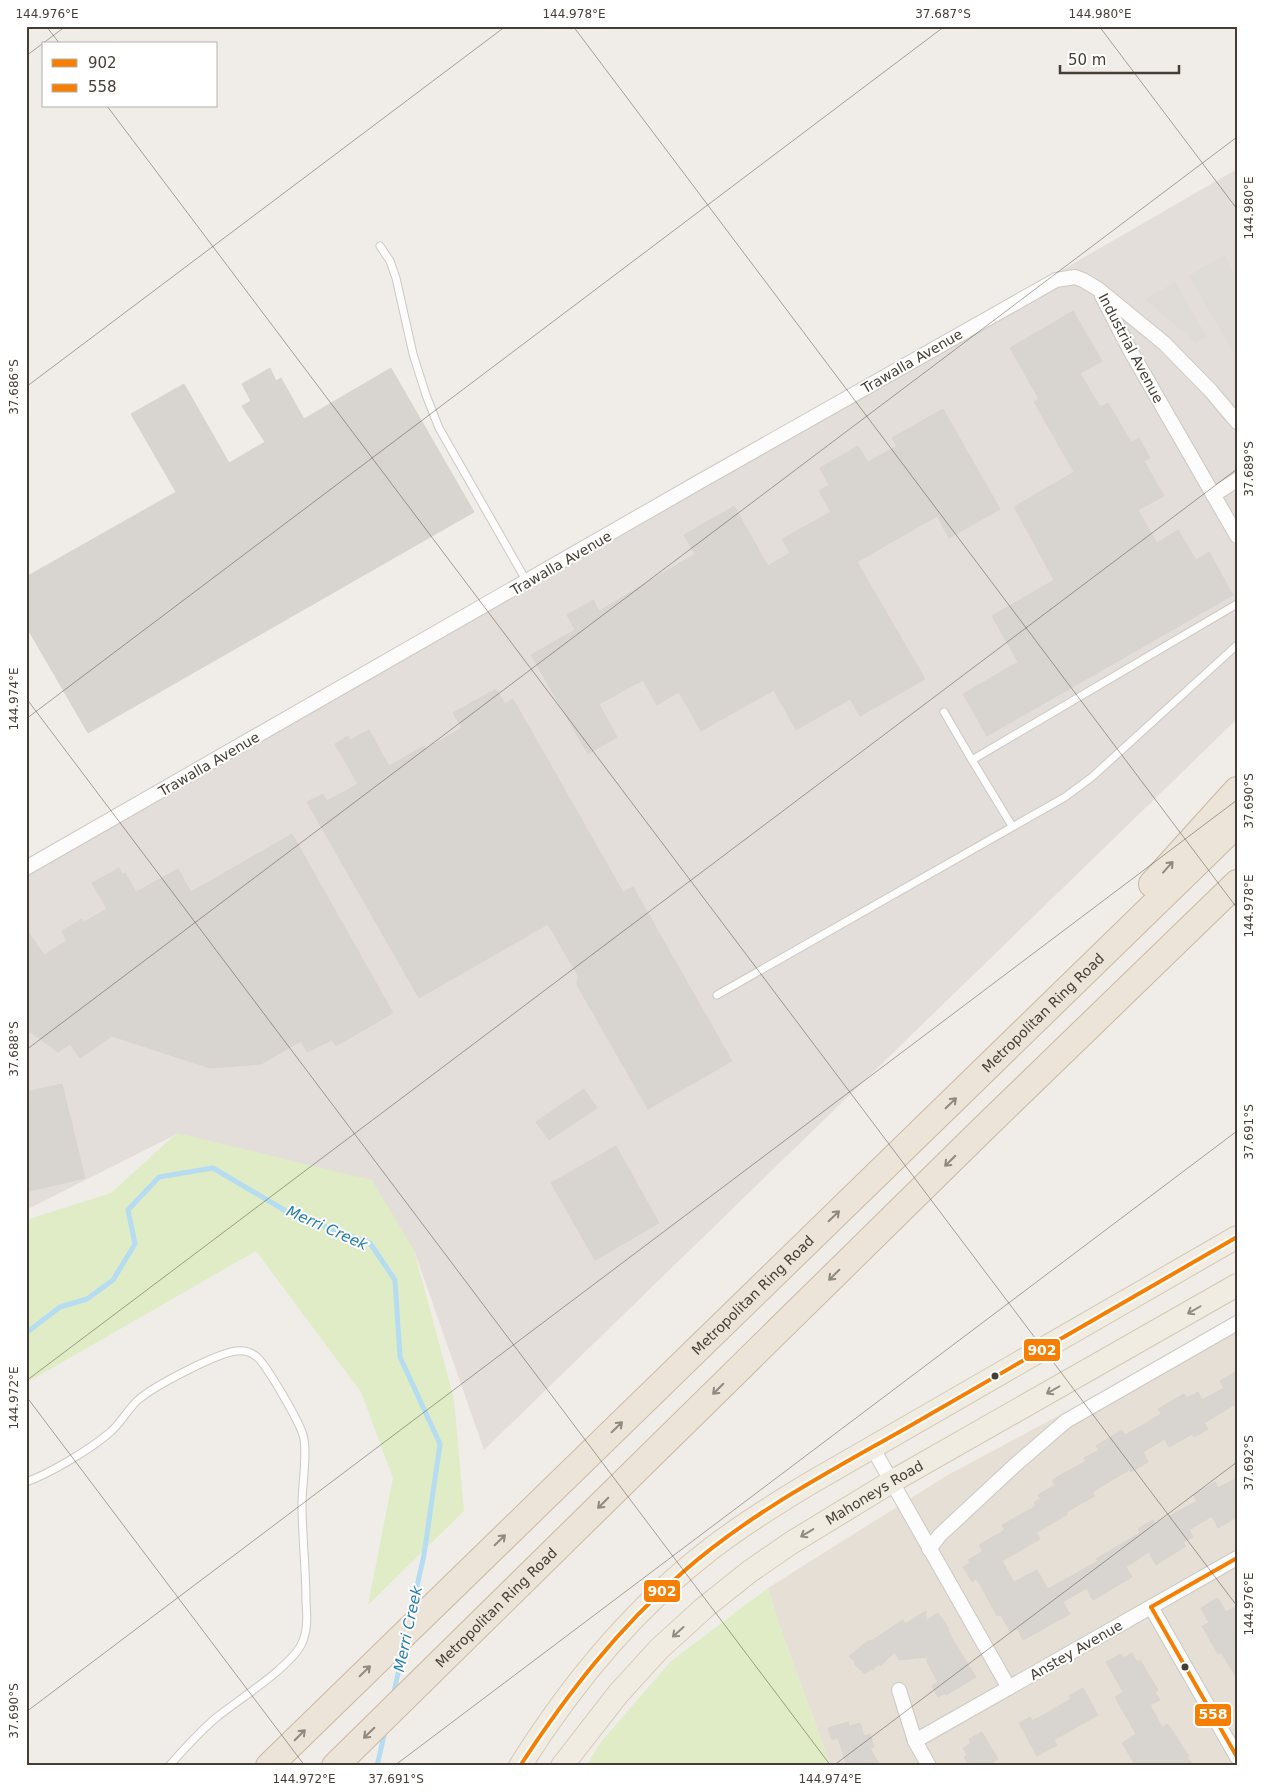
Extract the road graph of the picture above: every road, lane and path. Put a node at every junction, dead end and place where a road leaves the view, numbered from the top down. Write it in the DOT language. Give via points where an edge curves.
graph roads {
  1 [pos="380,246"];
  2 [pos="1098,289"];
  3 [pos="1237,422"];
  4 [pos="1237,480"];
  5 [pos="1213,495"];
  6 [pos="1237,536"];
  7 [pos="527,582"];
  8 [pos="1237,604"];
  9 [pos="1237,645"];
  10 [pos="944,712"];
  11 [pos="972,760"];
  12 [pos="1237,790"];
  13 [pos="1237,824"];
  14 [pos="1012,826"];
  15 [pos="26,868"];
  16 [pos="1237,883"];
  17 [pos="1237,906"];
  18 [pos="717,995"];
  19 [pos="995,1060"];
  20 [pos="985,1127"];
  21 [pos="1237,1237"];
  22 [pos="1237,1286"];
  23 [pos="1237,1324"];
  24 [pos="872,1447"];
  25 [pos="26,1482"];
  26 [pos="891,1482"];
  27 [pos="929,1549"];
  28 [pos="1237,1558"];
  29 [pos="1151,1608"];
  30 [pos="1009,1688"];
  31 [pos="898,1690"];
  32 [pos="916,1741"];
  33 [pos="1237,1757"];
  34 [pos="169,1766"];
  35 [pos="269,1766"];
  36 [pos="335,1766"];
  37 [pos="520,1766"];
  38 [pos="562,1766"];
  39 [pos="930,1766"];
  1 -- 7 [label="lane" via="396,278 413,354 439,428"];
  2 -- 3 [label="street, Industrial Avenue" via="1164,343"];
  2 -- 5 [label="street, Industrial Avenue"];
  2 -- 7 [label="street, Trawalla Avenue" via="1075,277 1056,280"];
  4 -- 5 [label="street"];
  5 -- 6 [label="street, Industrial Avenue"];
  7 -- 15 [label="street, Trawalla Avenue"];
  8 -- 11 [label="lane"];
  9 -- 14 [label="lane" via="1092,777 1066,797"];
  10 -- 11 [label="lane"];
  11 -- 14 [label="lane"];
  19 -- 12 [label="highway, one-way"];
  13 -- 19 [label="highway, Metropolitan Ring Road"];
  14 -- 18 [label="lane"];
  16 -- 20 [label="highway, Metropolitan Ring Road"];
  17 -- 20 [label="highway"];
  35 -- 19 [label="highway, Metropolitan Ring Road, one-way"];
  20 -- 36 [label="highway, Metropolitan Ring Road, one-way"];
  21 -- 24 [label="main road"];
  22 -- 26 [label="main road, Mahoneys Road, one-way"];
  23 -- 27 [label="street" via="1066,1421 940,1535"];
  24 -- 26 [label="street"];
  24 -- 37 [label="main road" via="761,1513 666,1587 602,1652 546,1724"];
  25 -- 34 [label="lane" via="74,1458 108,1434 138,1400 169,1380 234,1351 257,1356 292,1411 304,1436 302,1504 307,1626 303,1642 280,1668 216,1718"];
  26 -- 27 [label="street"];
  26 -- 38 [label="main road, Mahoneys Road, one-way" via="791,1543 704,1608 659,1649 618,1694"];
  27 -- 30 [label="street"];
  28 -- 29 [label="street, Anstey Avenue"];
  29 -- 30 [label="street, Anstey Avenue"];
  29 -- 33 [label="street"];
  30 -- 32 [label="street, Anstey Avenue"];
  31 -- 32 [label="street"];
  32 -- 39 [label="street"];
}
